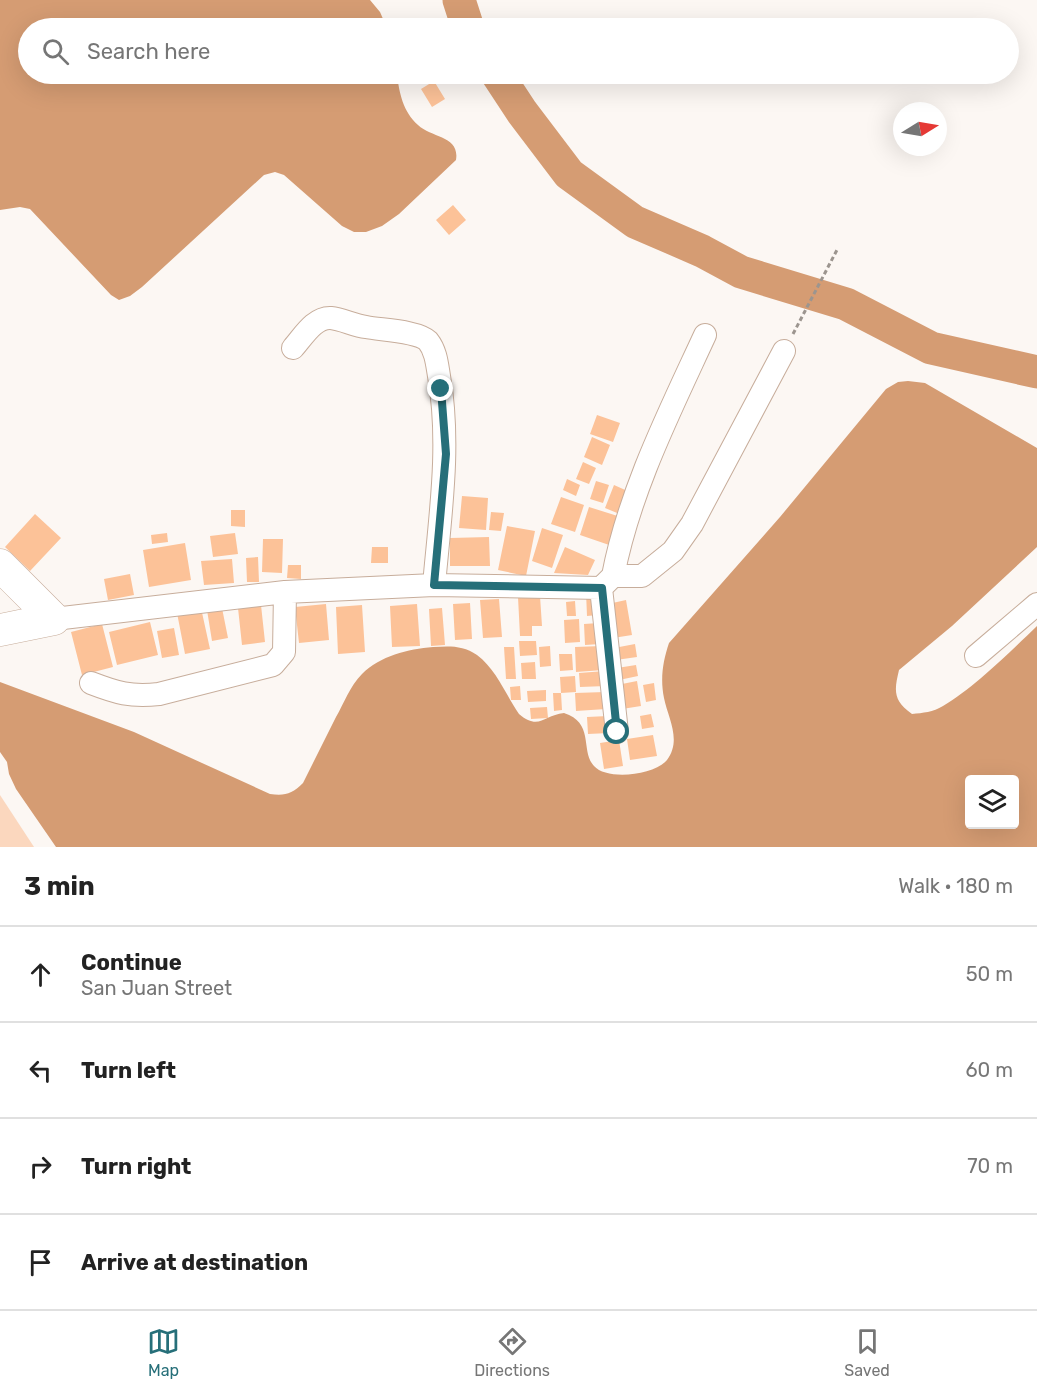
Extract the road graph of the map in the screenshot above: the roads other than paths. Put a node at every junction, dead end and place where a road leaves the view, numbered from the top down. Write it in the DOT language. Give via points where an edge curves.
graph roads {
  1 [pos="705,335"];
  2 [pos="293,348"];
  3 [pos="784,351"];
  4 [pos="0,565"];
  5 [pos="607,582"];
  6 [pos="434,585"];
  7 [pos="285,592"];
  8 [pos="1037,604"];
  9 [pos="54,619"];
  10 [pos="0,630"];
  11 [pos="976,656"];
  12 [pos="91,683"];
  13 [pos="617,732"];
  1 -- 5 [label="street" via="663,425"];
  2 -- 6 [label="street" via="312,325 332,318 354,326 418,334 428,342 436,357 446,454"];
  3 -- 5 [label="street" via="692,524 673,551 642,576"];
  4 -- 9 [label="street"];
  5 -- 6 [label="street"];
  5 -- 13 [label="street"];
  6 -- 7 [label="street"];
  7 -- 9 [label="street"];
  7 -- 12 [label="street" via="284,652 273,665 159,694 119,694"];
  8 -- 11 [label="street"];
  9 -- 10 [label="street"];
}
